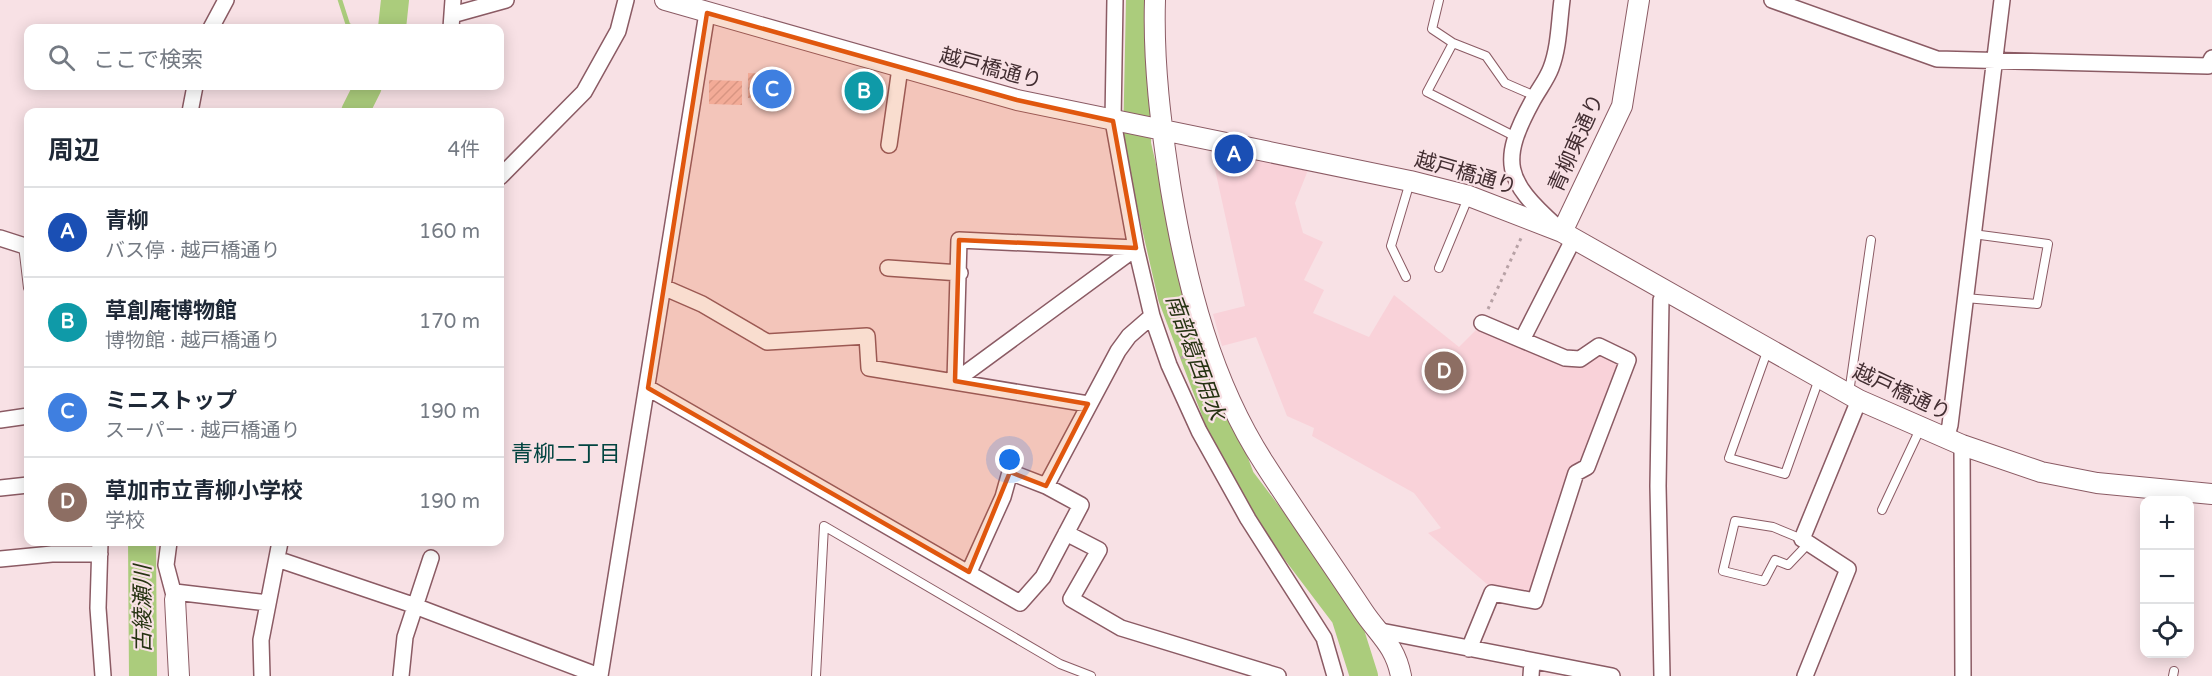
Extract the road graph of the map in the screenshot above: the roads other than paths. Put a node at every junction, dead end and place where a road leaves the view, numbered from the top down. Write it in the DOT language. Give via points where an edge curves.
graph roads {
  1 [pos="226,0"];
  2 [pos="506,0"];
  3 [pos="626,0"];
  4 [pos="665,0"];
  5 [pos="1115,0"];
  6 [pos="1155,0"];
  7 [pos="1439,0"];
  8 [pos="1562,0"];
  9 [pos="1639,0"];
  10 [pos="1772,0"];
  11 [pos="2002,0"];
  12 [pos="706,13"];
  13 [pos="452,14"];
  14 [pos="213,24"];
  15 [pos="1453,43"];
  16 [pos="1994,59"];
  17 [pos="2211,64"];
  18 [pos="900,68"];
  19 [pos="194,90"];
  20 [pos="1535,96"];
  21 [pos="191,108"];
  22 [pos="1117,122"];
  23 [pos="1159,130"];
  24 [pos="1516,136"];
  25 [pos="888,145"];
  26 [pos="504,173"];
  27 [pos="1410,181"];
  28 [pos="1468,196"];
  29 [pos="1973,234"];
  30 [pos="1568,235"];
  31 [pos="0,238"];
  32 [pos="1871,240"];
  33 [pos="24,245"];
  34 [pos="1136,248"];
  35 [pos="888,268"];
  36 [pos="1439,268"];
  37 [pos="960,273"];
  38 [pos="1406,277"];
  39 [pos="663,287"];
  40 [pos="1667,290"];
  41 [pos="1965,298"];
  42 [pos="1152,316"];
  43 [pos="1482,322"];
  44 [pos="1522,340"];
  45 [pos="1768,349"];
  46 [pos="1819,378"];
  47 [pos="956,381"];
  48 [pos="648,388"];
  49 [pos="1854,397"];
  50 [pos="1088,404"];
  51 [pos="24,417"];
  52 [pos="0,420"];
  53 [pos="1921,427"];
  54 [pos="1954,442"];
  55 [pos="24,486"];
  56 [pos="1046,486"];
  57 [pos="0,489"];
  58 [pos="2212,494"];
  59 [pos="1882,510"];
  60 [pos="1066,533"];
  61 [pos="1804,541"];
  62 [pos="168,546"];
  63 [pos="279,546"];
  64 [pos="100,548"];
  65 [pos="432,558"];
  66 [pos="0,559"];
  67 [pos="277,559"];
  68 [pos="969,572"];
  69 [pos="175,595"];
  70 [pos="268,603"];
  71 [pos="414,606"];
  72 [pos="1381,631"];
  73 [pos="1469,649"];
  74 [pos="1532,668"];
  75 [pos="103,676"];
  76 [pos="179,676"];
  77 [pos="262,676"];
  78 [pos="402,676"];
  79 [pos="599,676"];
  80 [pos="816,676"];
  81 [pos="1092,676"];
  82 [pos="1278,676"];
  83 [pos="1335,676"];
  84 [pos="1401,676"];
  85 [pos="1612,676"];
  86 [pos="1662,676"];
  87 [pos="1805,676"];
  88 [pos="1963,676"];
  1 -- 14 [label="street"];
  2 -- 13 [label="street"];
  3 -- 26 [label="street" via="618,31 584,92"];
  4 -- 12 [label="street, 越戸橋通り"];
  5 -- 22 [label="street"];
  6 -- 23 [label="street"];
  7 -- 15 [label="lane" via="1432,29"];
  8 -- 20 [label="street" via="1557,51"];
  9 -- 30 [label="street, 青柳東通り" via="1622,106"];
  10 -- 16 [label="street" via="1937,59"];
  11 -- 16 [label="street"];
  12 -- 18 [label="street, 越戸橋通り"];
  12 -- 39 [label="street"];
  15 -- 20 [label="lane" via="1485,56 1505,83"];
  15 -- 24 [label="lane" via="1427,92"];
  16 -- 17 [label="street"];
  16 -- 29 [label="street"];
  18 -- 22 [label="street, 越戸橋通り"];
  18 -- 25 [label="street"];
  19 -- 21 [label="street"];
  20 -- 24 [label="street"];
  22 -- 23 [label="street, 越戸橋通り"];
  22 -- 34 [label="street"];
  23 -- 27 [label="street, 越戸橋通り"];
  23 -- 72 [label="street" via="1196,308 1228,397 1247,437"];
  24 -- 30 [label="street" via="1510,169 1515,182 1534,207"];
  27 -- 28 [label="street, 越戸橋通り"];
  27 -- 38 [label="lane" via="1391,246"];
  28 -- 30 [label="street, 越戸橋通り"];
  28 -- 36 [label="lane"];
  29 -- 41 [label="street"];
  29 -- 41 [label="lane" via="2048,244 2037,304"];
  30 -- 40 [label="street, 越戸橋通り"];
  30 -- 44 [label="street"];
  31 -- 33 [label="street"];
  32 -- 49 [label="lane"];
  34 -- 37 [label="street" via="959,240"];
  34 -- 42 [label="street"];
  34 -- 47 [label="street"];
  35 -- 37 [label="street"];
  37 -- 47 [label="street"];
  39 -- 47 [label="street" via="702,304 767,342 867,336 869,368"];
  39 -- 48 [label="street"];
  40 -- 45 [label="street, 越戸橋通り"];
  40 -- 86 [label="street" via="1662,300 1658,486"];
  41 -- 54 [label="street" via="1950,425"];
  42 -- 50 [label="street" via="1124,343"];
  42 -- 83 [label="street" via="1199,431 1248,519 1324,638"];
  43 -- 44 [label="street"];
  44 -- 73 [label="street" via="1564,358 1580,358 1599,346 1628,360 1587,467 1576,473 1535,601 1492,593"];
  45 -- 46 [label="street, 越戸橋通り"];
  45 -- 46 [label="lane" via="1729,458 1785,474"];
  46 -- 49 [label="street, 越戸橋通り"];
  47 -- 50 [label="street"];
  48 -- 68 [label="street"];
  48 -- 79 [label="street"];
  49 -- 53 [label="street, 越戸橋通り"];
  49 -- 61 [label="street"];
  50 -- 56 [label="street"];
  51 -- 52 [label="street"];
  53 -- 54 [label="street, 越戸橋通り"];
  53 -- 59 [label="lane"];
  54 -- 58 [label="street, 越戸橋通り" via="2063,477"];
  54 -- 88 [label="street"];
  55 -- 57 [label="street"];
  56 -- 60 [label="street" via="1081,505"];
  56 -- 68 [label="street" via="1010,472 1003,497"];
  60 -- 68 [label="street" via="1044,577 1020,603"];
  60 -- 82 [label="street" via="1099,550 1071,599 1121,628"];
  61 -- 61 [label="lane" via="1773,527 1735,521 1723,571 1764,581 1775,560 1788,565"];
  61 -- 87 [label="street" via="1848,568"];
  62 -- 69 [label="street" via="166,565"];
  63 -- 67 [label="street"];
  64 -- 66 [label="street"];
  64 -- 75 [label="street" via="98,608"];
  65 -- 71 [label="street"];
  67 -- 70 [label="street"];
  67 -- 71 [label="street"];
  69 -- 70 [label="street"];
  69 -- 76 [label="street"];
  70 -- 77 [label="street" via="261,640"];
  71 -- 78 [label="street" via="405,637"];
  71 -- 79 [label="street"];
  72 -- 73 [label="street"];
  72 -- 84 [label="street" via="1395,652"];
  73 -- 74 [label="street"];
  74 -- 85 [label="street"];
  80 -- 81 [label="lane" via="824,526 1060,664"];
}
